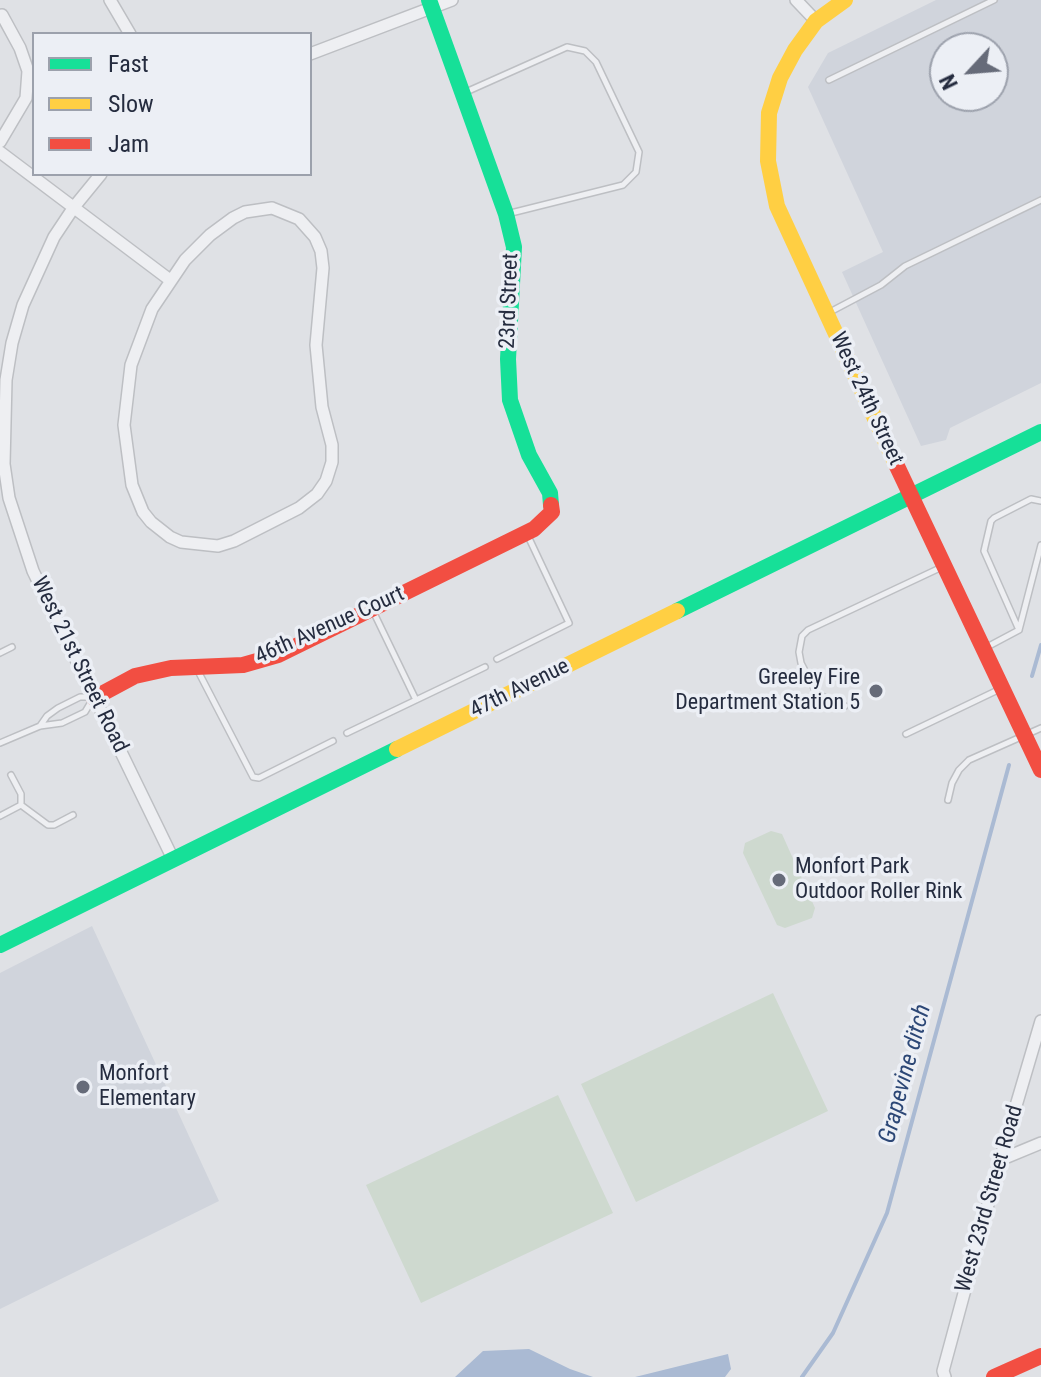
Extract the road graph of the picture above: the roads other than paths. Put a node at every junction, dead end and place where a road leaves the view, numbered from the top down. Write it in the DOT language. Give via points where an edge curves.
graph roads {
  1 [pos="110,0"];
  2 [pos="452,0"];
  3 [pos="796,0"];
  4 [pos="845,0"];
  5 [pos="994,0"];
  6 [pos="431,4"];
  7 [pos="1,15"];
  8 [pos="816,21"];
  9 [pos="129,32"];
  10 [pos="312,53"];
  11 [pos="829,80"];
  12 [pos="464,93"];
  13 [pos="0,142"];
  14 [pos="4,155"];
  15 [pos="32,176"];
  16 [pos="32,176"];
  17 [pos="99,176"];
  18 [pos="1041,200"];
  19 [pos="74,207"];
  20 [pos="506,214"];
  21 [pos="170,280"];
  22 [pos="825,314"];
  23 [pos="1041,432"];
  24 [pos="2,464"];
  25 [pos="911,497"];
  26 [pos="1041,501"];
  27 [pos="552,512"];
  28 [pos="526,533"];
  29 [pos="1041,545"];
  30 [pos="943,567"];
  31 [pos="372,609"];
  32 [pos="1019,630"];
  33 [pos="12,647"];
  34 [pos="983,649"];
  35 [pos="0,653"];
  36 [pos="497,659"];
  37 [pos="196,667"];
  38 [pos="485,667"];
  39 [pos="1001,688"];
  40 [pos="94,698"];
  41 [pos="416,700"];
  42 [pos="845,706"];
  43 [pos="40,726"];
  44 [pos="1041,728"];
  45 [pos="347,733"];
  46 [pos="906,734"];
  47 [pos="1024,735"];
  48 [pos="333,741"];
  49 [pos="0,743"];
  50 [pos="1041,770"];
  51 [pos="11,775"];
  52 [pos="948,800"];
  53 [pos="21,805"];
  54 [pos="73,815"];
  55 [pos="0,816"];
  56 [pos="173,859"];
  57 [pos="0,945"];
  58 [pos="1041,1021"];
  59 [pos="1041,1143"];
  60 [pos="1000,1160"];
  61 [pos="1041,1356"];
  62 [pos="945,1377"];
  63 [pos="994,1377"];
  1 -- 9 [label="street"];
  2 -- 6 [label="street"];
  3 -- 8 [label="street"];
  4 -- 8 [label="street, West 24th Street"];
  5 -- 11 [label="lane"];
  6 -- 10 [label="street"];
  6 -- 12 [label="street, 23rd Street"];
  7 -- 13 [label="street" via="26,64 28,88"];
  8 -- 22 [label="street, West 24th Street" via="780,78 769,113 768,161 777,206"];
  12 -- 20 [label="street, 23rd Street"];
  12 -- 20 [label="lane" via="567,47 585,51 596,62 639,152 636,172 623,185"];
  14 -- 16 [label="street"];
  15 -- 19 [label="street"];
  17 -- 19 [label="street, West 21st Street Road"];
  18 -- 22 [label="lane" via="905,266"];
  19 -- 21 [label="street"];
  19 -- 24 [label="street, West 21st Street Road" via="38,268 12,343"];
  20 -- 27 [label="street, 23rd Street" via="514,247 510,400 529,455 550,493"];
  21 -- 21 [label="street" via="152,309 131,365 124,425 127,457 137,500 151,522 181,542 218,546 299,508 326,481 333,452 318,379 321,251 299,219 258,209 210,235"];
  22 -- 25 [label="street, West 24th Street"];
  23 -- 25 [label="street, 47th Avenue"];
  24 -- 40 [label="street, West 21st Street Road" via="33,571"];
  25 -- 30 [label="street, West 24th Street"];
  25 -- 56 [label="street, 47th Avenue"];
  26 -- 32 [label="lane" via="1031,499 991,521 984,551"];
  27 -- 28 [label="street, 46th Avenue Court"];
  28 -- 31 [label="street, 46th Avenue Court"];
  28 -- 36 [label="lane" via="569,623"];
  29 -- 32 [label="lane"];
  30 -- 34 [label="street, West 24th Street"];
  30 -- 42 [label="lane" via="802,636 801,663 817,694"];
  31 -- 37 [label="street, 46th Avenue Court" via="278,655 243,665"];
  31 -- 41 [label="lane"];
  32 -- 34 [label="lane"];
  33 -- 35 [label="lane"];
  34 -- 39 [label="street, West 24th Street"];
  37 -- 40 [label="street, 46th Avenue Court" via="135,676"];
  37 -- 48 [label="lane" via="253,777"];
  38 -- 41 [label="lane"];
  39 -- 46 [label="lane"];
  39 -- 47 [label="street, West 24th Street"];
  40 -- 43 [label="lane" via="85,712"];
  40 -- 43 [label="lane" via="80,697 58,708"];
  40 -- 56 [label="street, West 21st Street Road"];
  41 -- 45 [label="lane"];
  43 -- 49 [label="lane"];
  44 -- 47 [label="lane"];
  47 -- 50 [label="street, West 24th Street"];
  47 -- 52 [label="lane" via="969,760 952,783"];
  51 -- 53 [label="lane"];
  53 -- 54 [label="lane" via="48,825"];
  53 -- 55 [label="lane"];
  56 -- 57 [label="street, 47th Avenue"];
  58 -- 60 [label="street, West 23rd Street Road"];
  59 -- 60 [label="street"];
  60 -- 62 [label="street, West 23rd Street Road"];
  61 -- 63 [label="street"];
}
